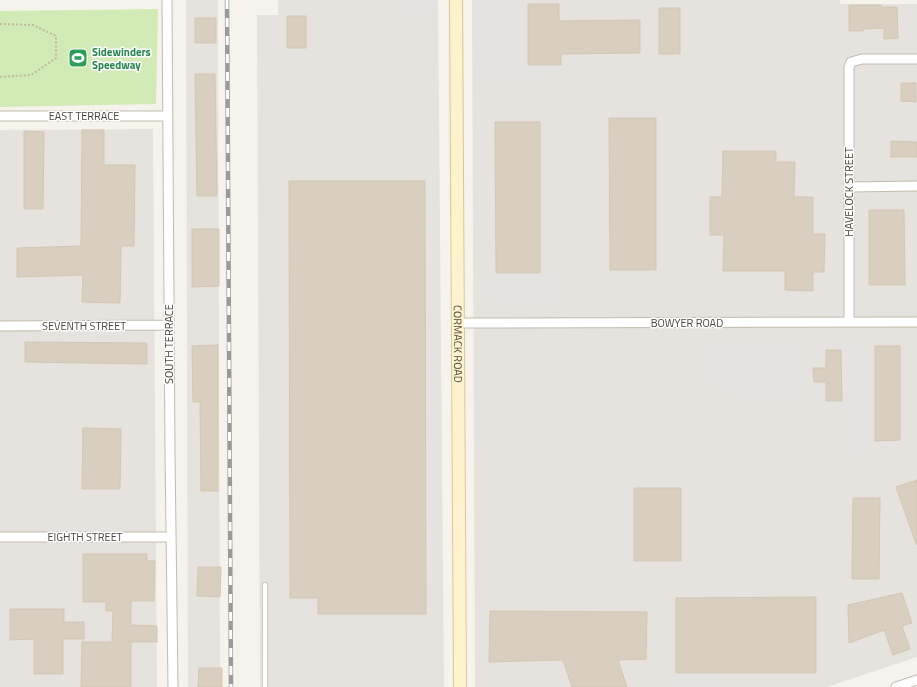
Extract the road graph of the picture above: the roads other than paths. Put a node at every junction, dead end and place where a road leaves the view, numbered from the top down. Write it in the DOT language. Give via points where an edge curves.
graph roads {
  1 [pos="167,0"];
  2 [pos="456,0"];
  3 [pos="917,59"];
  4 [pos="0,116"];
  5 [pos="168,116"];
  6 [pos="849,186"];
  7 [pos="917,186"];
  8 [pos="849,322"];
  9 [pos="917,322"];
  10 [pos="458,323"];
  11 [pos="169,325"];
  12 [pos="0,326"];
  13 [pos="0,537"];
  14 [pos="171,537"];
  15 [pos="265,585"];
  16 [pos="917,680"];
  17 [pos="173,687"];
  18 [pos="265,687"];
  19 [pos="460,687"];
  20 [pos="896,687"];
  1 -- 5 [label="street, SOUTH TERRACE"];
  2 -- 10 [label="street, CORMACK ROAD"];
  3 -- 6 [label="street, HAVELOCK STREET" via="862,59 851,62 848,72"];
  4 -- 5 [label="street, EAST TERRACE"];
  5 -- 11 [label="street, SOUTH TERRACE"];
  6 -- 7 [label="street"];
  6 -- 8 [label="street, HAVELOCK STREET"];
  8 -- 9 [label="street, BOWYER ROAD"];
  8 -- 10 [label="street, BOWYER ROAD"];
  10 -- 19 [label="street, CORMACK ROAD"];
  11 -- 12 [label="street, SEVENTH STREET"];
  11 -- 14 [label="street, SOUTH TERRACE"];
  13 -- 14 [label="street, EIGHTH STREET"];
  14 -- 17 [label="street, SOUTH TERRACE"];
  15 -- 18 [label="lane"];
  16 -- 20 [label="street"];
}
